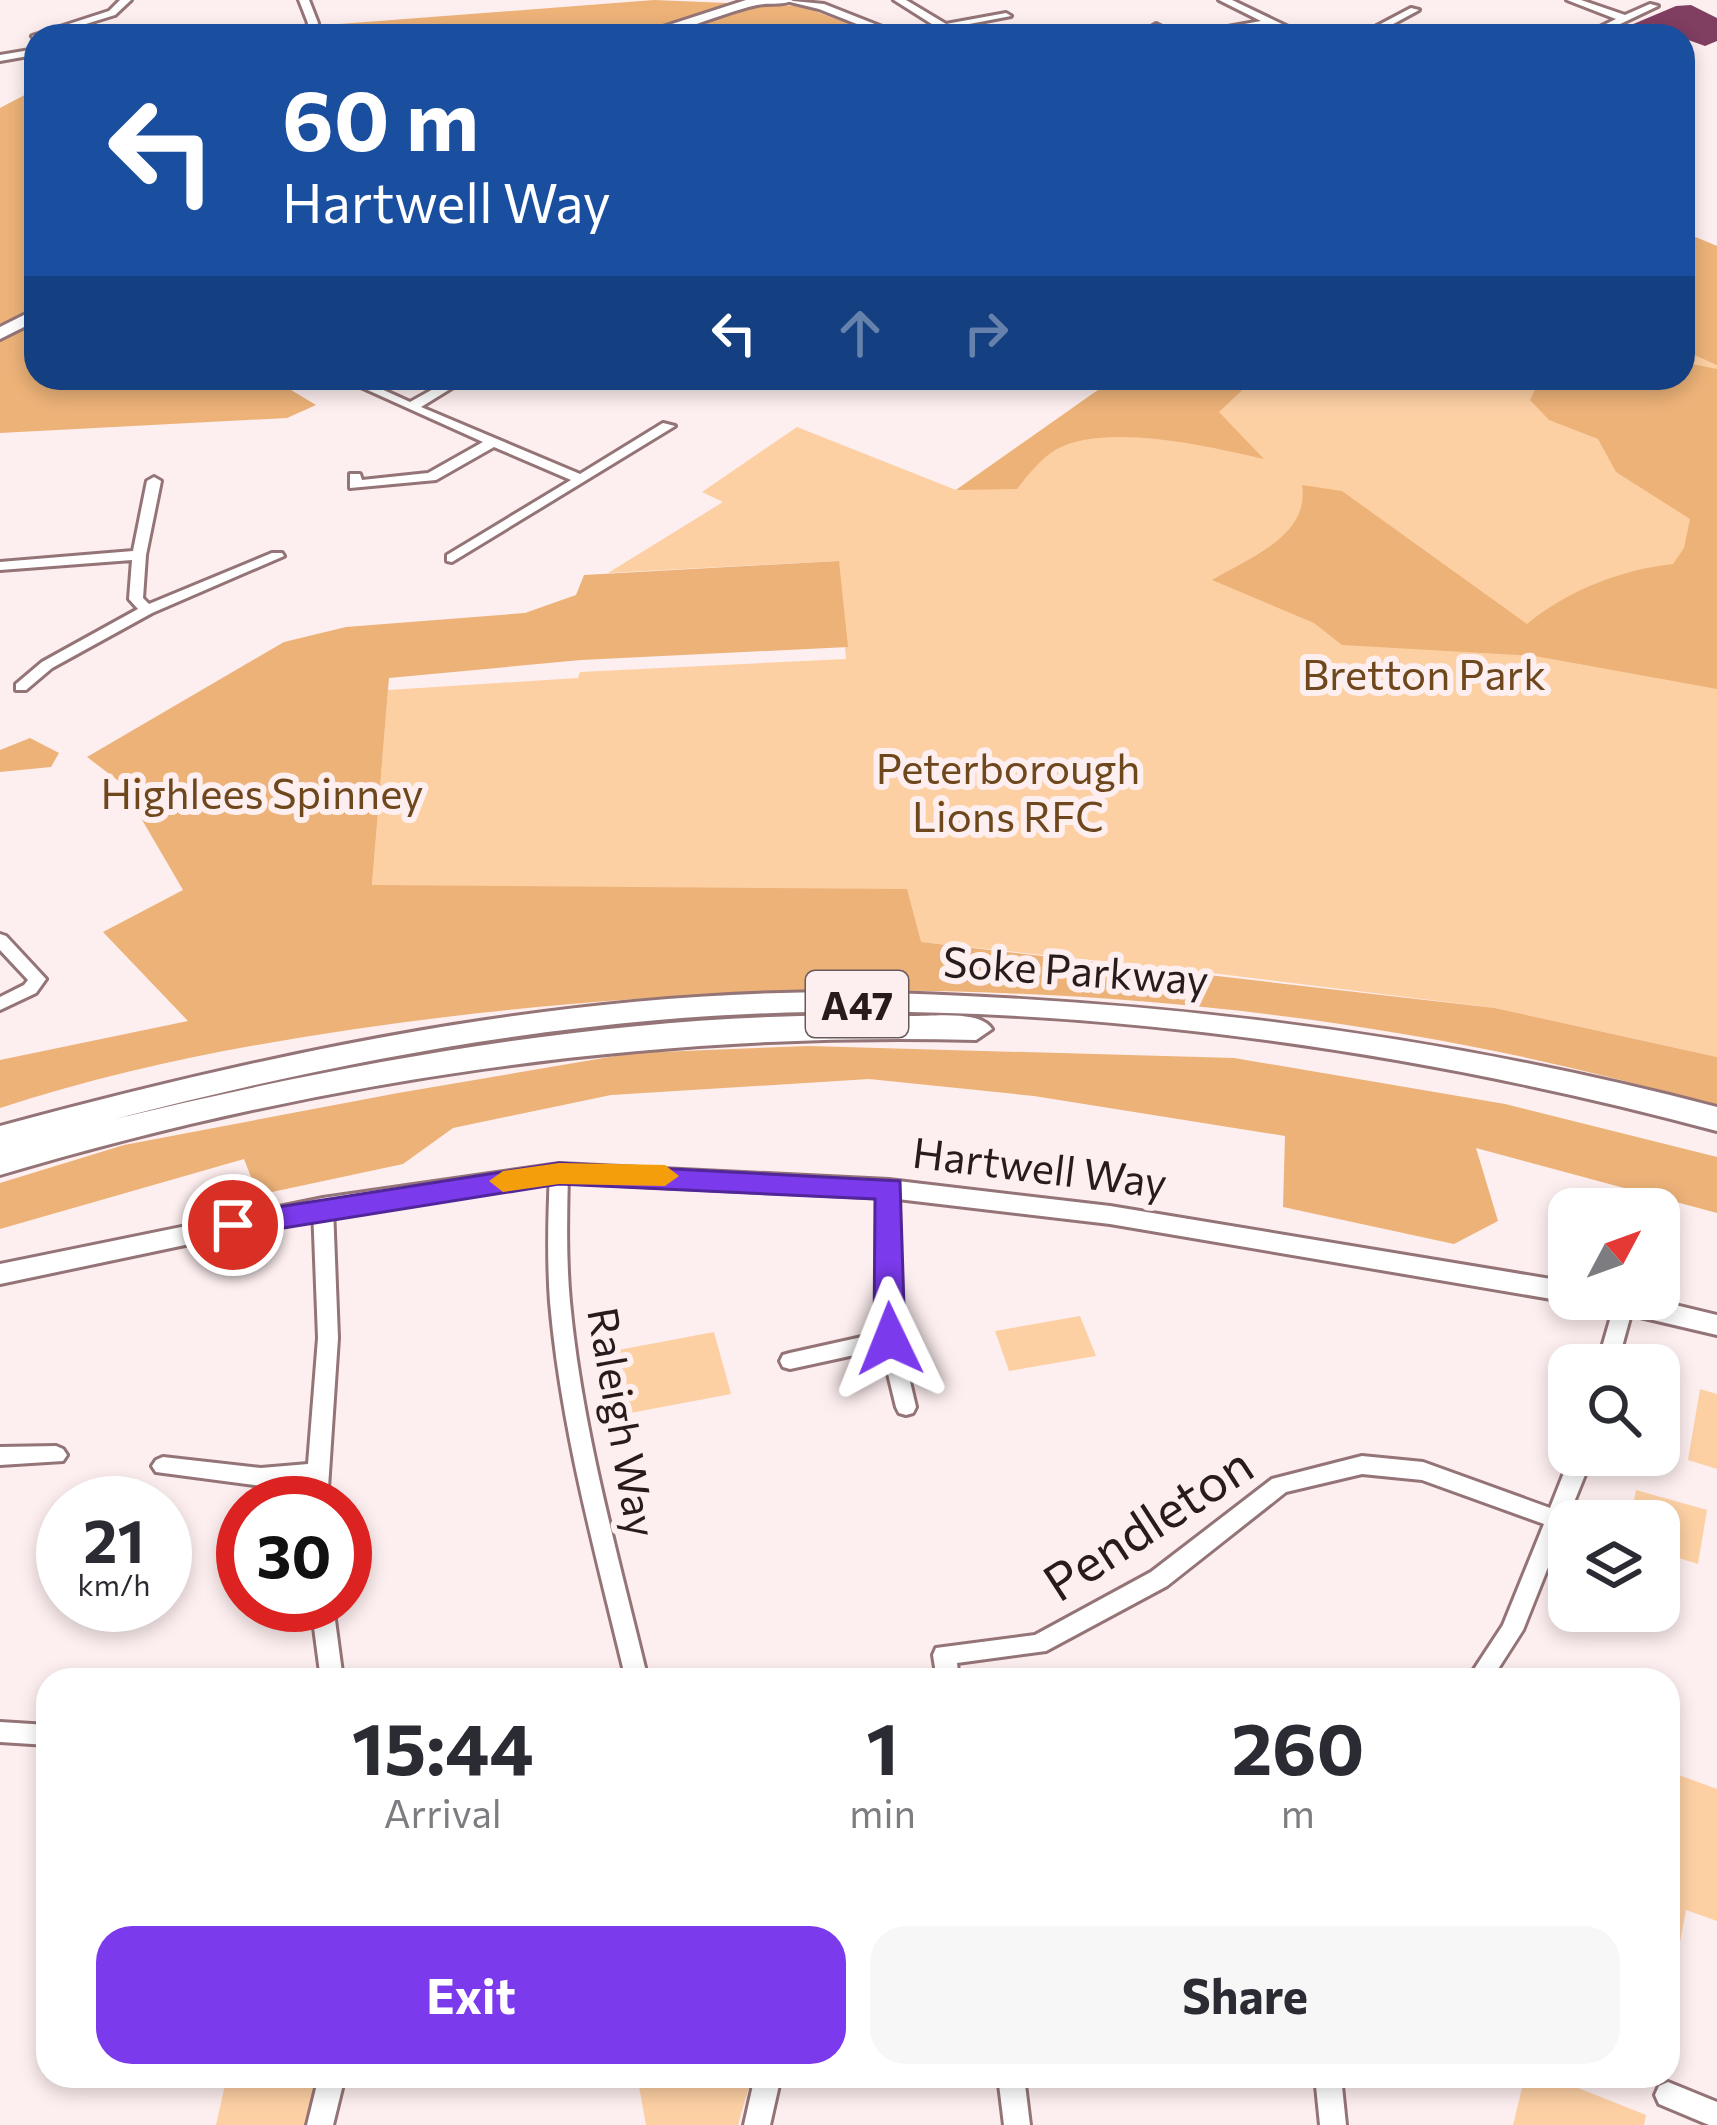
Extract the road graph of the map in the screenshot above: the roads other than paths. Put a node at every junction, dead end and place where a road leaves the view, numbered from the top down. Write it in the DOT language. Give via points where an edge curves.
graph roads {
  1 [pos="126,0"];
  2 [pos="726,0"];
  3 [pos="754,0"];
  4 [pos="787,0"];
  5 [pos="899,0"];
  6 [pos="1223,0"];
  7 [pos="1260,0"];
  8 [pos="1572,0"];
  9 [pos="817,3"];
  10 [pos="1238,6"];
  11 [pos="1653,6"];
  12 [pos="710,11"];
  13 [pos="1412,13"];
  14 [pos="1006,16"];
  15 [pos="1623,18"];
  16 [pos="1271,22"];
  17 [pos="65,24"];
  18 [pos="675,24"];
  19 [pos="869,24"];
  20 [pos="939,24"];
  21 [pos="961,24"];
  22 [pos="1258,24"];
  23 [pos="1276,24"];
  24 [pos="1389,24"];
  25 [pos="1617,24"];
  26 [pos="373,390"];
  27 [pos="441,390"];
  28 [pos="411,407"];
  29 [pos="664,433"];
  30 [pos="493,442"];
  31 [pos="355,477"];
  32 [pos="581,479"];
  33 [pos="154,481"];
  34 [pos="139,555"];
  35 [pos="465,555"];
  36 [pos="277,556"];
  37 [pos="0,566"];
  38 [pos="147,610"];
  39 [pos="21,687"];
  40 [pos="0,940"];
  41 [pos="0,1004"];
  42 [pos="1717,1119"];
  43 [pos="0,1138"];
  44 [pos="1717,1141"];
  45 [pos="0,1163"];
  46 [pos="559,1173"];
  47 [pos="890,1189"];
  48 [pos="323,1208"];
  49 [pos="0,1274"];
  50 [pos="1548,1288"];
  51 [pos="1680,1316"];
  52 [pos="1717,1325"];
  53 [pos="890,1339"];
  54 [pos="790,1360"];
  55 [pos="906,1407"];
  56 [pos="56,1455"];
  57 [pos="0,1456"];
  58 [pos="163,1466"];
  59 [pos="316,1472"];
  60 [pos="316,1476"];
  61 [pos="1548,1516"];
  62 [pos="1548,1546"];
  63 [pos="326,1632"];
  64 [pos="330,1668"];
  65 [pos="635,1668"];
  66 [pos="946,1668"];
  67 [pos="1486,1668"];
  68 [pos="0,1732"];
  69 [pos="36,1734"];
  70 [pos="329,2088"];
  71 [pos="766,2088"];
  72 [pos="1012,2088"];
  73 [pos="1329,2088"];
  74 [pos="1668,2095"];
  75 [pos="1717,2115"];
  76 [pos="320,2125"];
  77 [pos="758,2125"];
  78 [pos="1017,2125"];
  79 [pos="1333,2125"];
  1 -- 17 [label="street" via="112,13"];
  2 -- 12 [label="street"];
  3 -- 4 [label="street"];
  3 -- 12 [label="street"];
  4 -- 9 [label="street"];
  5 -- 20 [label="street"];
  6 -- 10 [label="street"];
  7 -- 10 [label="street"];
  8 -- 15 [label="street"];
  9 -- 19 [label="street"];
  10 -- 16 [label="street"];
  11 -- 15 [label="street"];
  12 -- 18 [label="street"];
  13 -- 24 [label="street"];
  14 -- 21 [label="street"];
  15 -- 25 [label="street"];
  16 -- 22 [label="street"];
  16 -- 23 [label="street"];
  26 -- 28 [label="street"];
  27 -- 28 [label="street"];
  28 -- 30 [label="street"];
  29 -- 32 [label="street"];
  30 -- 31 [label="street" via="416,481 355,485"];
  30 -- 32 [label="street"];
  32 -- 35 [label="street"];
  33 -- 34 [label="street"];
  34 -- 37 [label="street"];
  34 -- 38 [label="street" via="136,599"];
  36 -- 38 [label="street"];
  38 -- 39 [label="street"];
  40 -- 41 [label="street" via="37,979"];
  42 -- 43 [label="highway, Soke Parkway / A47" via="1353,1040 1174,1018 911,1003 658,1009 382,1047 158,1094"];
  44 -- 45 [label="highway, Soke Parkway / A47" via="1358,1063 1182,1040 933,1027 678,1033 396,1070"];
  46 -- 47 [label="street, Hartwell Way"];
  46 -- 48 [label="street, Hartwell Way"];
  46 -- 65 [label="street, Raleigh Way" via="564,1336"];
  47 -- 50 [label="street, Hartwell Way" via="1110,1215"];
  47 -- 53 [label="street"];
  48 -- 49 [label="street, Hartwell Way"];
  48 -- 59 [label="street" via="328,1338"];
  51 -- 52 [label="street"];
  53 -- 54 [label="street"];
  53 -- 55 [label="street"];
  56 -- 57 [label="street"];
  58 -- 59 [label="street" via="261,1477"];
  59 -- 60 [label="street"];
  61 -- 66 [label="street, Pendleton" via="1423,1471 1362,1465 1280,1485 1159,1579 1038,1644 944,1655"];
  62 -- 67 [label="street" via="1513,1630"];
  63 -- 64 [label="street"];
  68 -- 69 [label="street"];
  70 -- 76 [label="street"];
  71 -- 77 [label="street"];
  72 -- 78 [label="street"];
  73 -- 79 [label="street"];
  74 -- 75 [label="street"];
}
